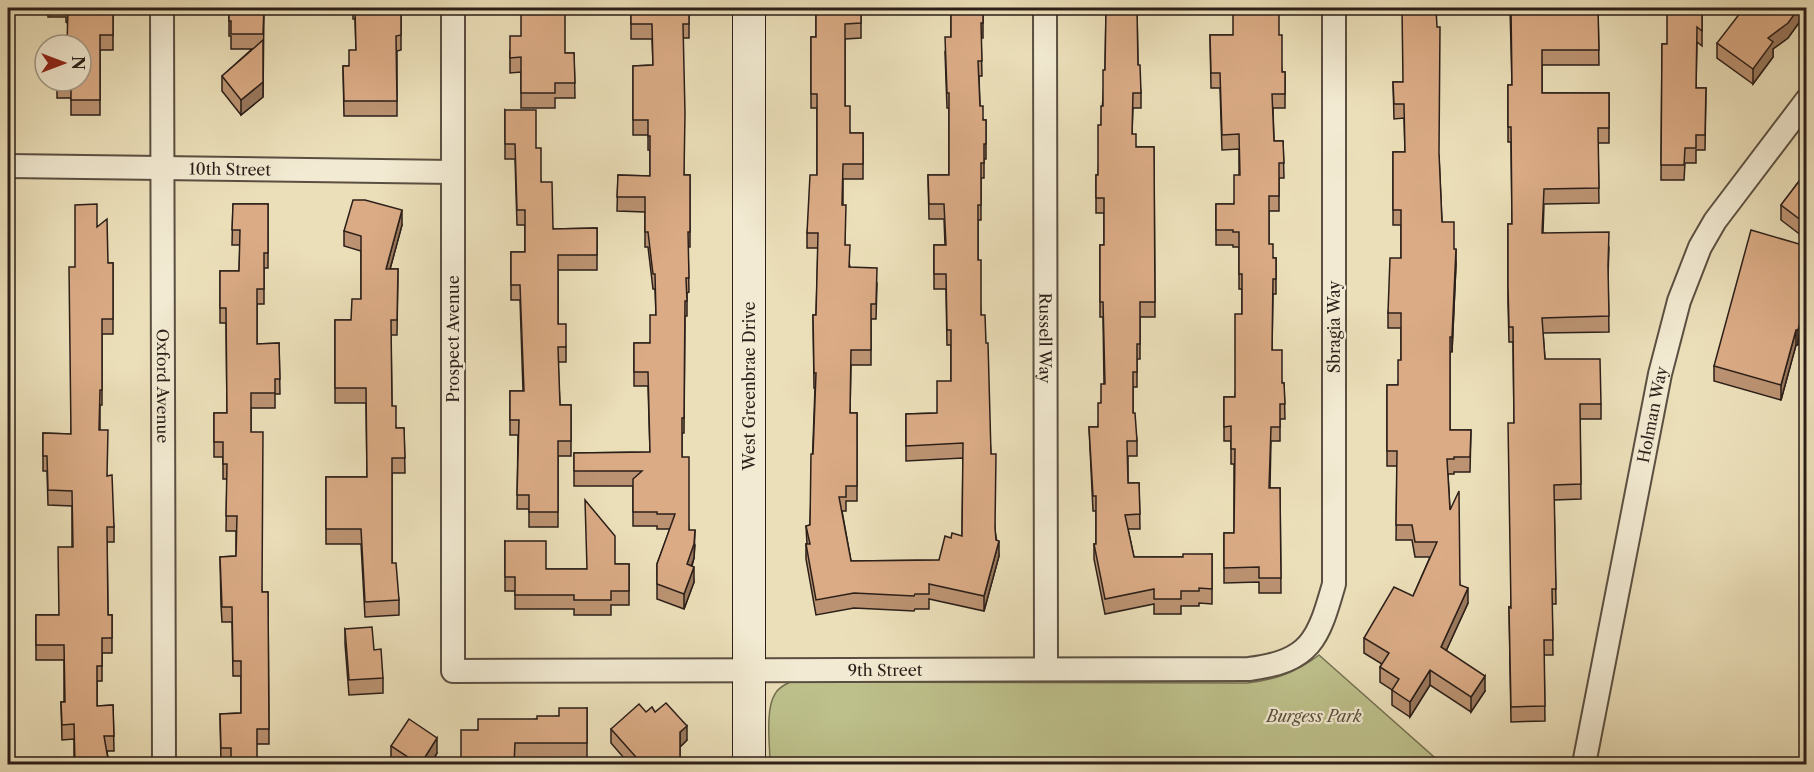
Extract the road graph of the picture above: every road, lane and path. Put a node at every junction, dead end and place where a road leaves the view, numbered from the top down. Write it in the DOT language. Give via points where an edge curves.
graph roads {
  1 [pos="162,8"];
  2 [pos="453,8"];
  3 [pos="748,8"];
  4 [pos="1045,8"];
  5 [pos="1334,8"];
  6 [pos="1806,101"];
  7 [pos="8,166"];
  8 [pos="162,168"];
  9 [pos="453,172"];
  10 [pos="1311,642"];
  11 [pos="1046,668"];
  12 [pos="748,670"];
  13 [pos="453,671"];
  14 [pos="164,765"];
  15 [pos="748,765"];
  16 [pos="1584,765"];
  1 -- 8 [label="street, Oxford Avenue"];
  2 -- 9 [label="street, Prospect Avenue"];
  3 -- 12 [label="street, West Greenbrae Drive"];
  4 -- 11 [label="street, Russell Way"];
  5 -- 10 [label="street, Sbragia Way" via="1334,584"];
  6 -- 16 [label="street, Holman Way" via="1716,221 1700,247 1679,301 1657,386"];
  7 -- 8 [label="street, 10th Street"];
  8 -- 9 [label="street, 10th Street"];
  8 -- 14 [label="street, Oxford Avenue"];
  9 -- 13 [label="street, Prospect Avenue"];
  10 -- 11 [label="street, 9th Street" via="1283,663 1249,669"];
  11 -- 12 [label="street, 9th Street"];
  12 -- 13 [label="street, 9th Street"];
  12 -- 15 [label="street, West Greenbrae Drive"];
}
